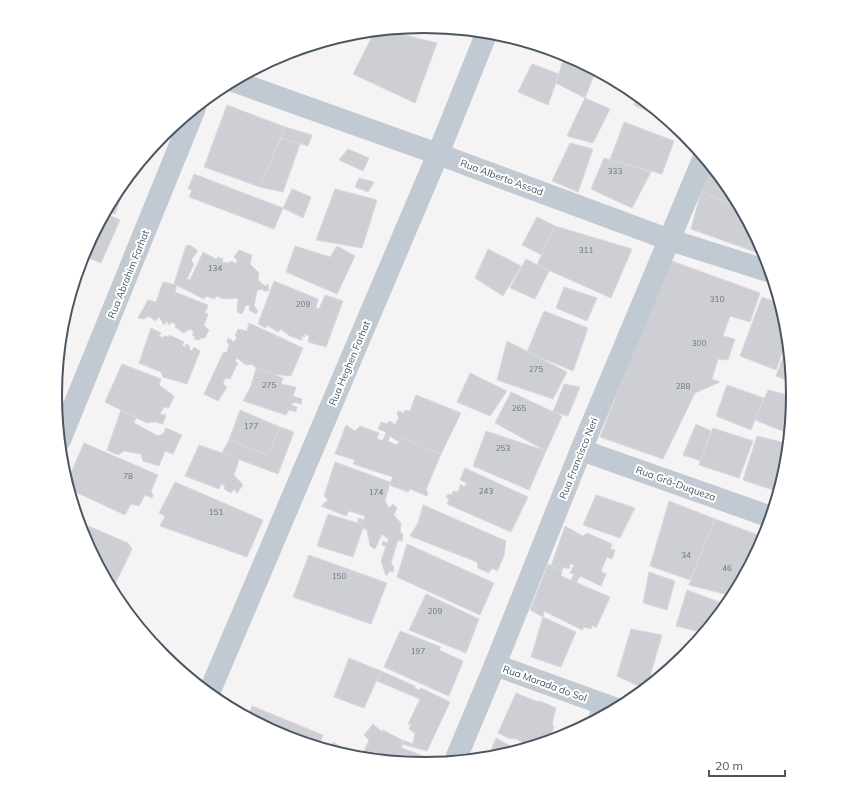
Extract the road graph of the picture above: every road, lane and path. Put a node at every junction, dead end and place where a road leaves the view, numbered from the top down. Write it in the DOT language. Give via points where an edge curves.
graph roads {
  1 [pos="485,38"];
  2 [pos="240,83"];
  3 [pos="192,118"];
  4 [pos="438,154"];
  5 [pos="702,162"];
  6 [pos="670,240"];
  7 [pos="764,270"];
  8 [pos="64,429"];
  9 [pos="581,450"];
  10 [pos="766,515"];
  11 [pos="495,665"];
  12 [pos="211,687"];
  13 [pos="609,706"];
  14 [pos="457,755"];
  1 -- 4 [label="street, Rua Heghen Farhat"];
  2 -- 4 [label="street, Rua Alberto Assad"];
  3 -- 8 [label="street, Rua Abrahim Farhat"];
  4 -- 6 [label="street, Rua Alberto Assad"];
  4 -- 12 [label="street, Rua Heghen Farhat"];
  5 -- 6 [label="street, Rua Francisco Neri"];
  6 -- 7 [label="street, Rua Alberto Assad"];
  6 -- 9 [label="street, Rua Francisco Neri"];
  9 -- 10 [label="street, Rua Grã-Duqueza"];
  9 -- 11 [label="street, Rua Francisco Neri"];
  11 -- 13 [label="street, Rua Morada do Sol"];
  11 -- 14 [label="street, Rua Francisco Neri"];
}
